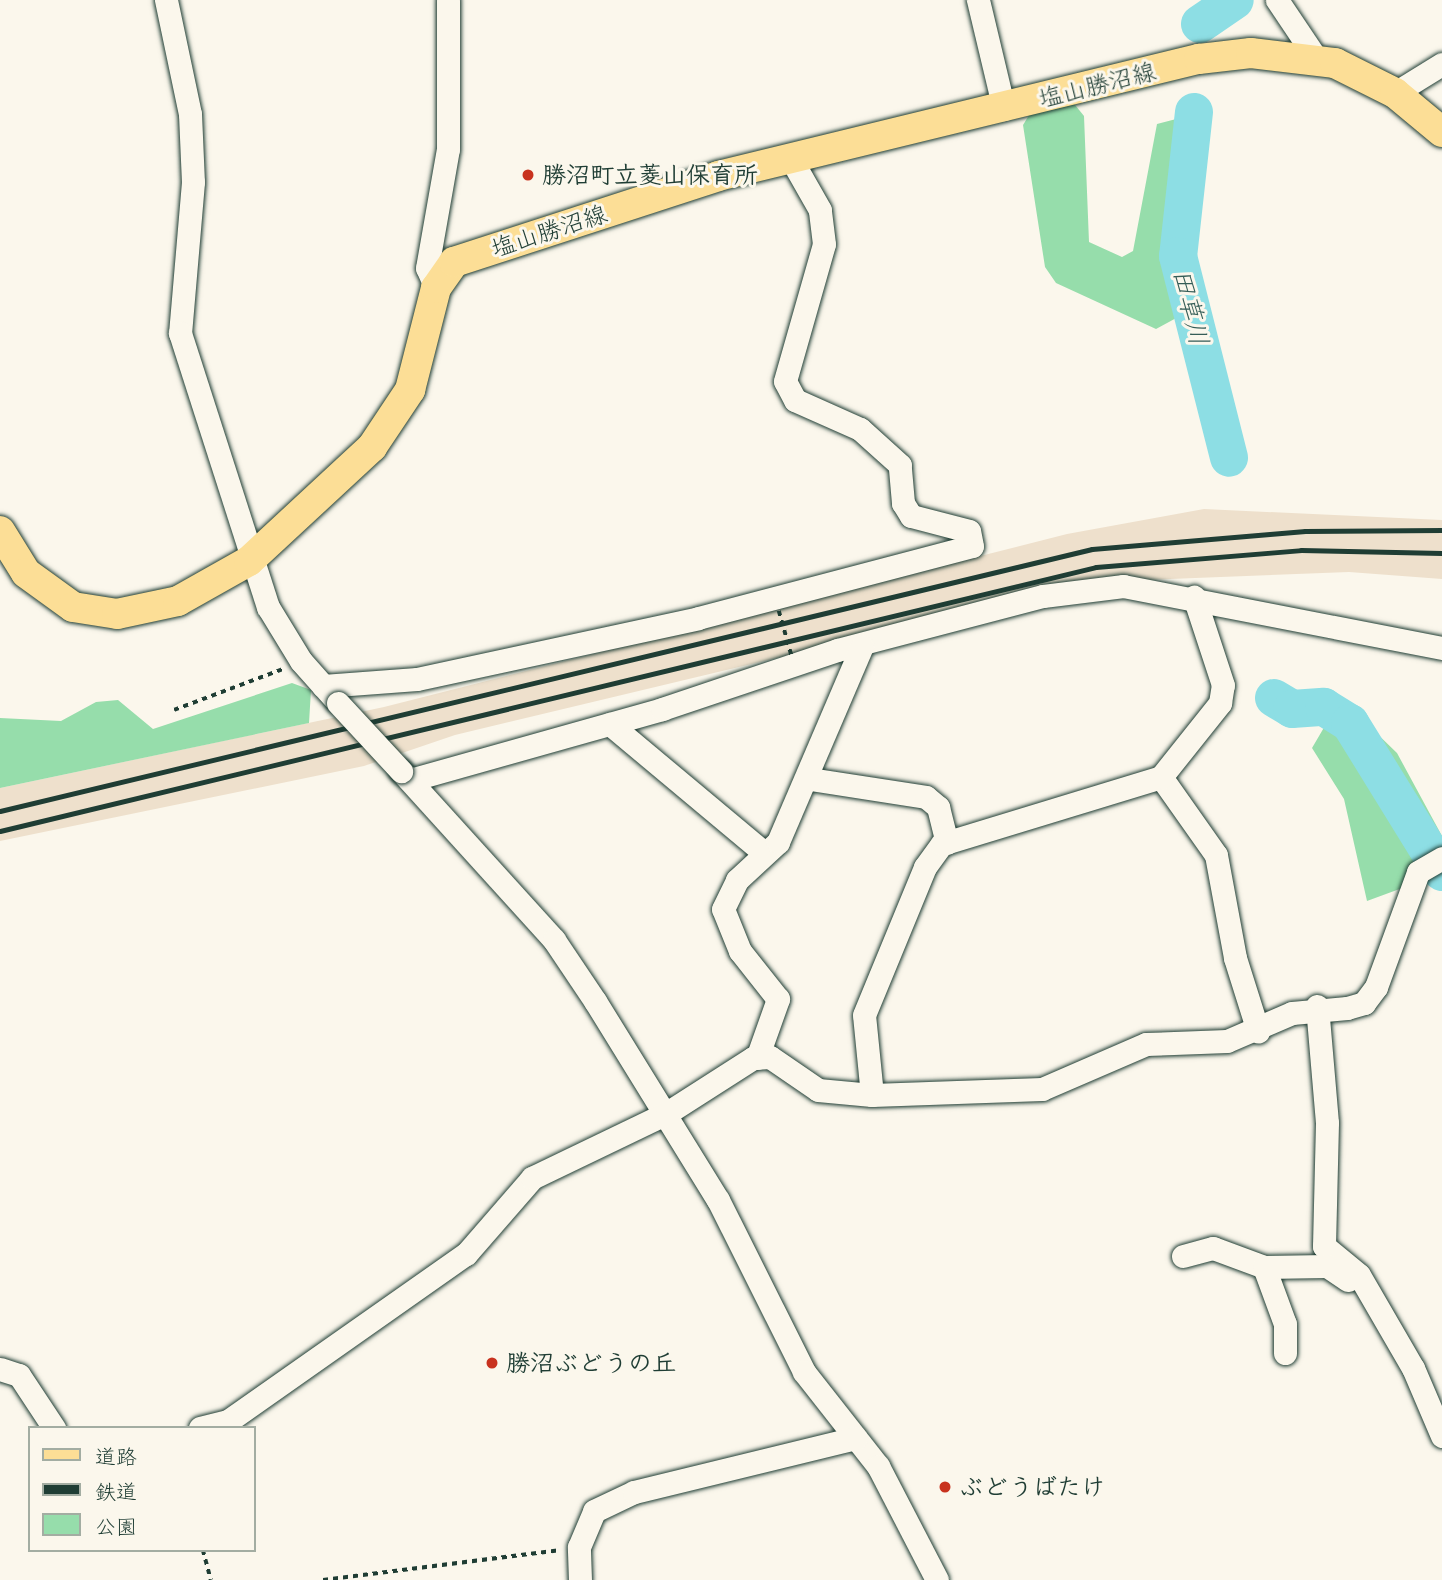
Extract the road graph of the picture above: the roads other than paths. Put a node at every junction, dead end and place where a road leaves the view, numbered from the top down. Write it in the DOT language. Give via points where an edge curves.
graph roads {
  1 [pos="166,0"];
  2 [pos="448,0"];
  3 [pos="978,0"];
  4 [pos="1277,0"];
  5 [pos="1316,58"];
  6 [pos="1442,64"];
  7 [pos="1395,93"];
  8 [pos="1004,109"];
  9 [pos="1442,132"];
  10 [pos="792,159"];
  11 [pos="436,288"];
  12 [pos="0,531"];
  13 [pos="249,561"];
  14 [pos="1194,597"];
  15 [pos="862,646"];
  16 [pos="1442,649"];
  17 [pos="331,695"];
  18 [pos="610,724"];
  19 [pos="405,776"];
  20 [pos="1161,777"];
  21 [pos="810,779"];
  22 [pos="947,843"];
  23 [pos="761,851"];
  24 [pos="1442,858"];
  25 [pos="1317,1006"];
  26 [pos="1258,1031"];
  27 [pos="757,1058"];
  28 [pos="872,1095"];
  29 [pos="667,1113"];
  30 [pos="1183,1256"];
  31 [pos="1264,1267"];
  32 [pos="1364,1286"];
  33 [pos="1285,1353"];
  34 [pos="0,1368"];
  35 [pos="53,1426"];
  36 [pos="208,1426"];
  37 [pos="1442,1436"];
  38 [pos="856,1438"];
  39 [pos="580,1580"];
  40 [pos="937,1580"];
  1 -- 13 [label="street" via="190,114 193,182 180,332"];
  2 -- 11 [label="street" via="448,149 427,268"];
  3 -- 8 [label="street"];
  4 -- 5 [label="street"];
  5 -- 7 [label="main road, 塩山勝沼線"];
  5 -- 8 [label="main road, 塩山勝沼線" via="1251,52 1199,59"];
  6 -- 7 [label="street"];
  7 -- 9 [label="main road, 塩山勝沼線"];
  8 -- 10 [label="main road, 塩山勝沼線"];
  10 -- 11 [label="main road, 塩山勝沼線" via="718,176 454,262"];
  10 -- 17 [label="street" via="820,210 824,244 785,381 795,400 860,429 901,465 903,503 911,516 969,531 972,546 698,618"];
  11 -- 13 [label="main road, 塩山勝沼線" via="410,390 393,420"];
  12 -- 13 [label="main road, 塩山勝沼線" via="26,573 49,594 73,607 117,614 178,601"];
  13 -- 17 [label="street" via="301,661"];
  14 -- 15 [label="street" via="1124,586 1043,596"];
  14 -- 16 [label="street"];
  14 -- 20 [label="street" via="1223,685 1220,703"];
  15 -- 18 [label="street"];
  15 -- 21 [label="street"];
  17 -- 19 [label="street, bridge"];
  18 -- 19 [label="street"];
  18 -- 23 [label="street"];
  19 -- 29 [label="street" via="554,940"];
  20 -- 22 [label="street"];
  20 -- 26 [label="street" via="1216,855 1235,958"];
  21 -- 22 [label="street" via="926,797 938,807"];
  21 -- 23 [label="street" via="778,842"];
  22 -- 28 [label="street" via="925,867 864,1015"];
  23 -- 27 [label="street" via="723,909 740,951 778,999"];
  24 -- 25 [label="street" via="1418,872 1376,987 1364,1003"];
  25 -- 26 [label="street"];
  25 -- 32 [label="street" via="1326,1073 1324,1246"];
  26 -- 28 [label="street" via="1227,1041 1146,1044 1042,1088"];
  27 -- 28 [label="street" via="770,1057 818,1090"];
  27 -- 29 [label="street"];
  29 -- 36 [label="street" via="532,1178 466,1254 228,1421"];
  29 -- 38 [label="street" via="804,1372"];
  30 -- 31 [label="street" via="1213,1248"];
  31 -- 32 [label="street" via="1327,1266"];
  31 -- 33 [label="street" via="1285,1324"];
  32 -- 37 [label="street" via="1413,1368"];
  34 -- 35 [label="street" via="19,1375"];
  38 -- 39 [label="street" via="634,1492 594,1511 579,1547"];
  38 -- 40 [label="street" via="903,1508"];
}
